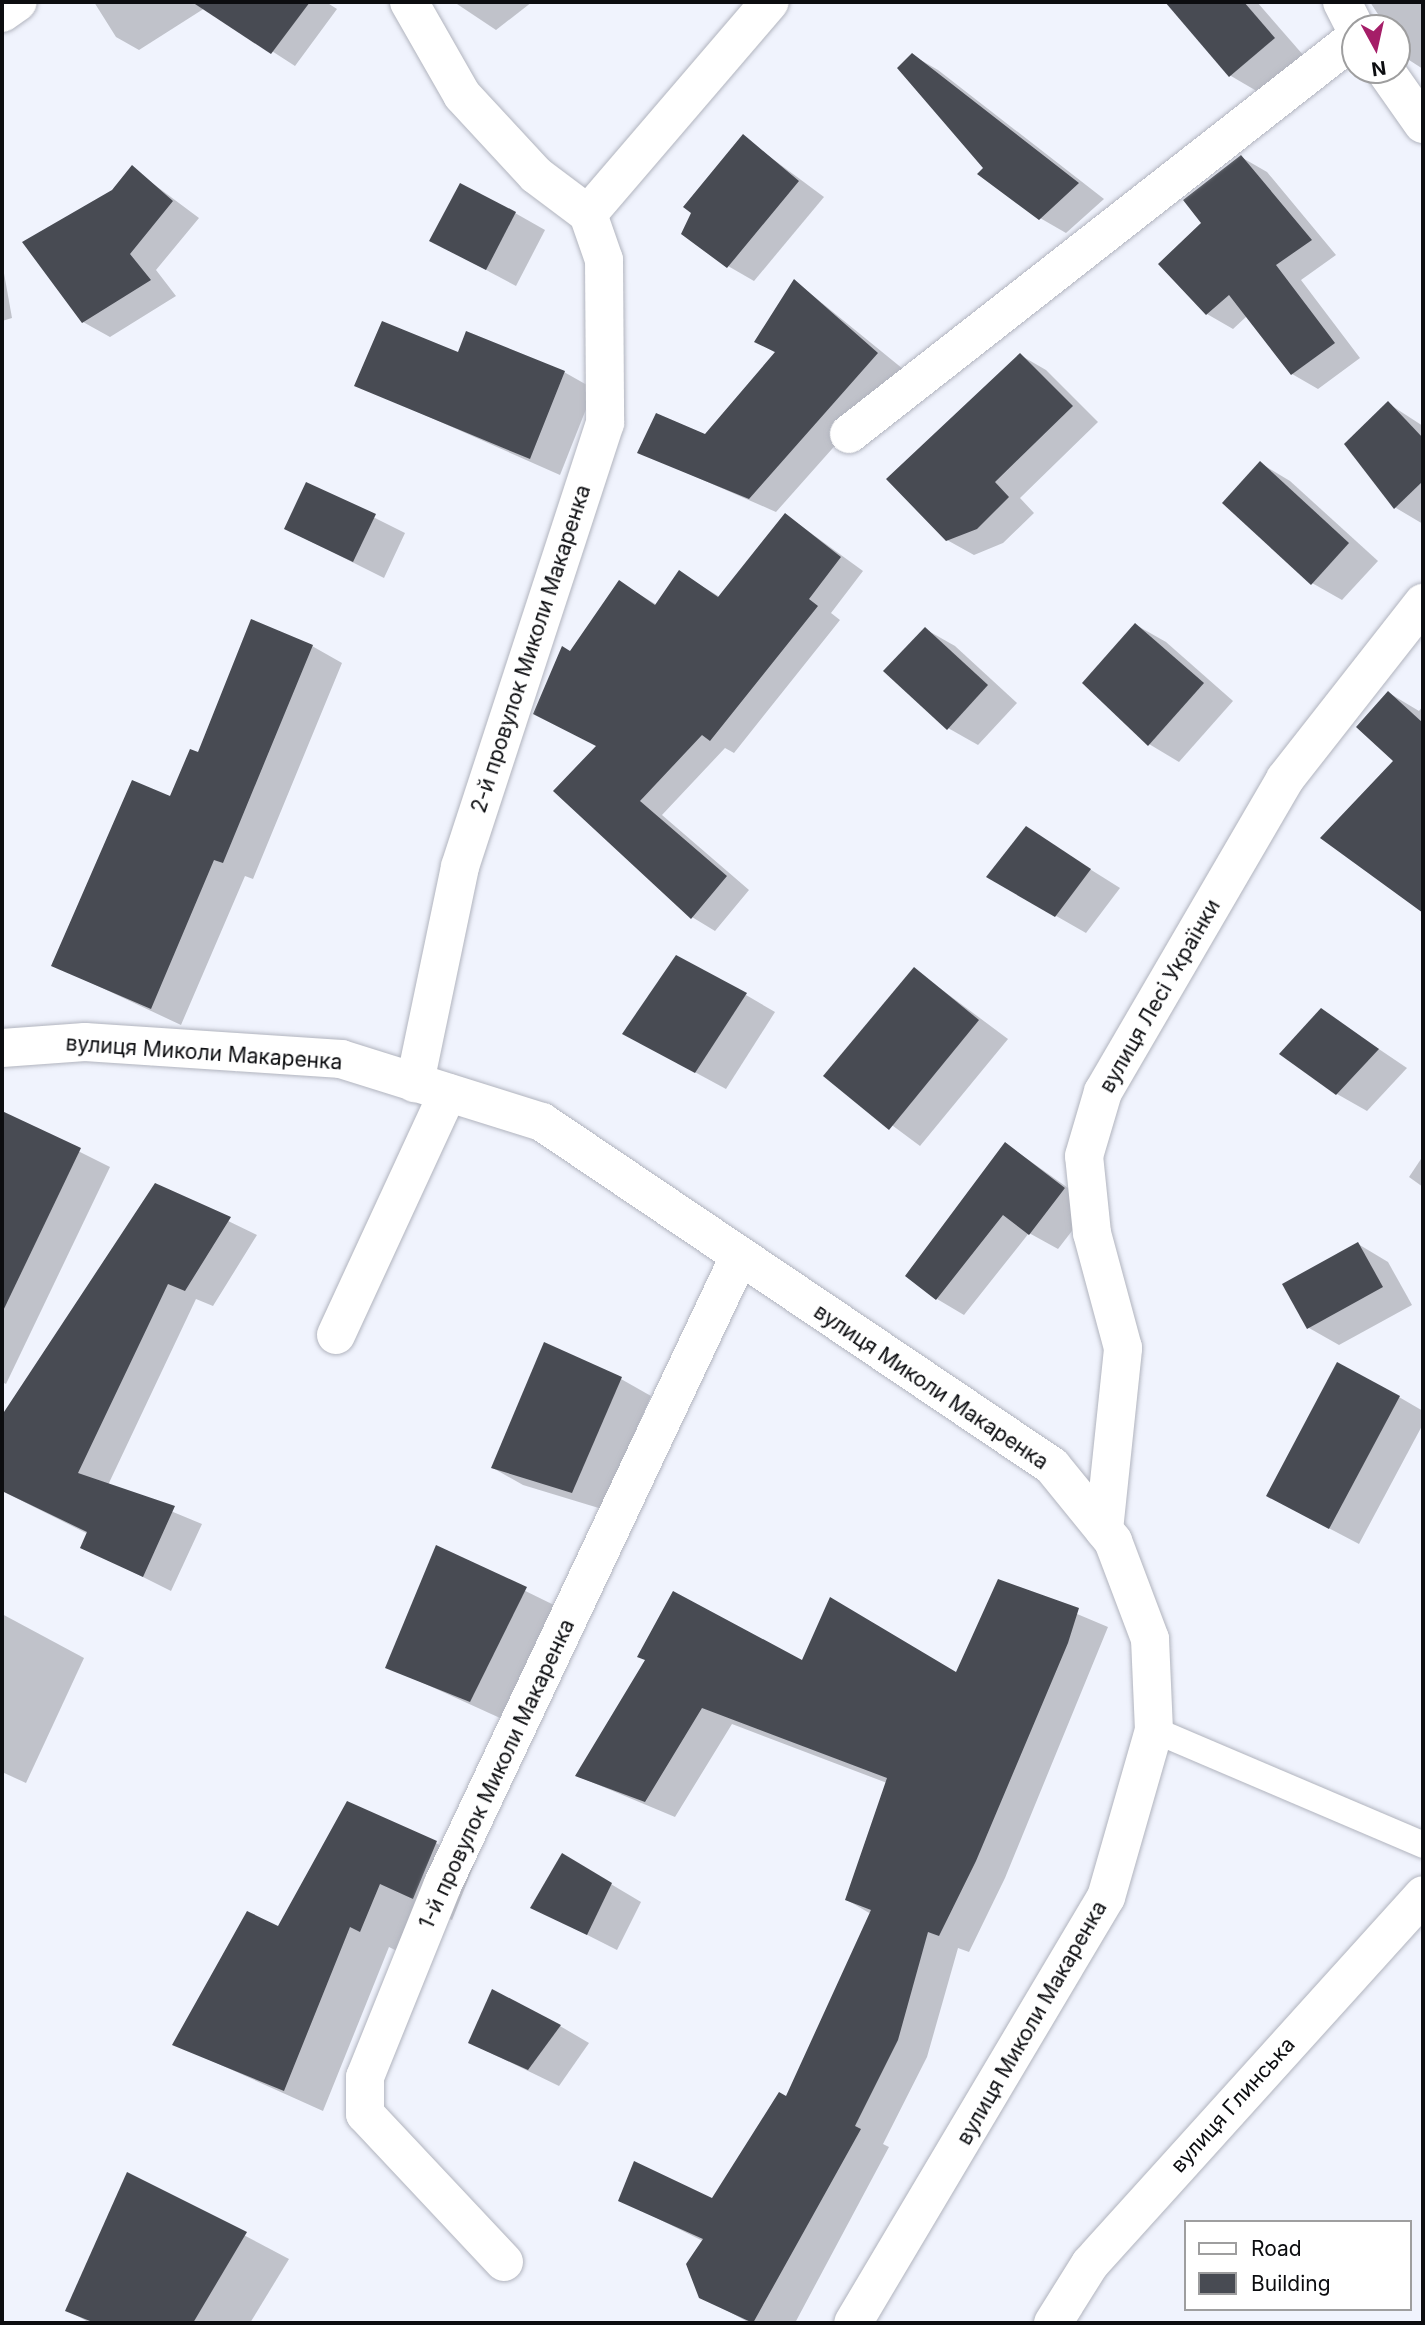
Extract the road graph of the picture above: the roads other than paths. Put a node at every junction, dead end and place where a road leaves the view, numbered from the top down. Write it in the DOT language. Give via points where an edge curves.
graph roads {
  1 [pos="18,2"];
  2 [pos="409,2"];
  3 [pos="770,2"];
  4 [pos="2,13"];
  5 [pos="1341,49"];
  6 [pos="1395,84"];
  7 [pos="1423,124"];
  8 [pos="588,214"];
  9 [pos="849,434"];
  10 [pos="1423,603"];
  11 [pos="2,1048"];
  12 [pos="431,1088"];
  13 [pos="739,1257"];
  14 [pos="336,1335"];
  15 [pos="1104,1530"];
  16 [pos="1154,1730"];
  17 [pos="1423,1845"];
  18 [pos="1423,1895"];
  19 [pos="505,2262"];
  20 [pos="853,2323"];
  21 [pos="1053,2323"];
  1 -- 4 [label="street"];
  2 -- 8 [label="street" via="462,95 536,175"];
  3 -- 8 [label="street"];
  5 -- 9 [label="street"];
  6 -- 7 [label="street"];
  8 -- 12 [label="street, 2-й провулок Миколи Макаренка" via="604,260 605,423 460,867"];
  10 -- 15 [label="street, вулиця Лесі Українки" via="1285,779 1103,1092 1084,1156 1091,1234 1123,1348"];
  11 -- 12 [label="street, вулиця Миколи Макаренка" via="85,1042 341,1059"];
  12 -- 13 [label="street, вулиця Миколи Макаренка" via="542,1122"];
  12 -- 14 [label="street, 2-й провулок Миколи Макаренка"];
  13 -- 15 [label="street, вулиця Миколи Макаренка" via="1052,1466"];
  13 -- 19 [label="street, 1-й провулок Миколи Макаренка" via="443,1884 365,2077 365,2115"];
  15 -- 16 [label="street, вулиця Миколи Макаренка" via="1150,1639"];
  16 -- 17 [label="lane"];
  16 -- 20 [label="street, вулиця Миколи Макаренка" via="1106,1897"];
  18 -- 21 [label="street, вулиця Глинська" via="1090,2264"];
}
